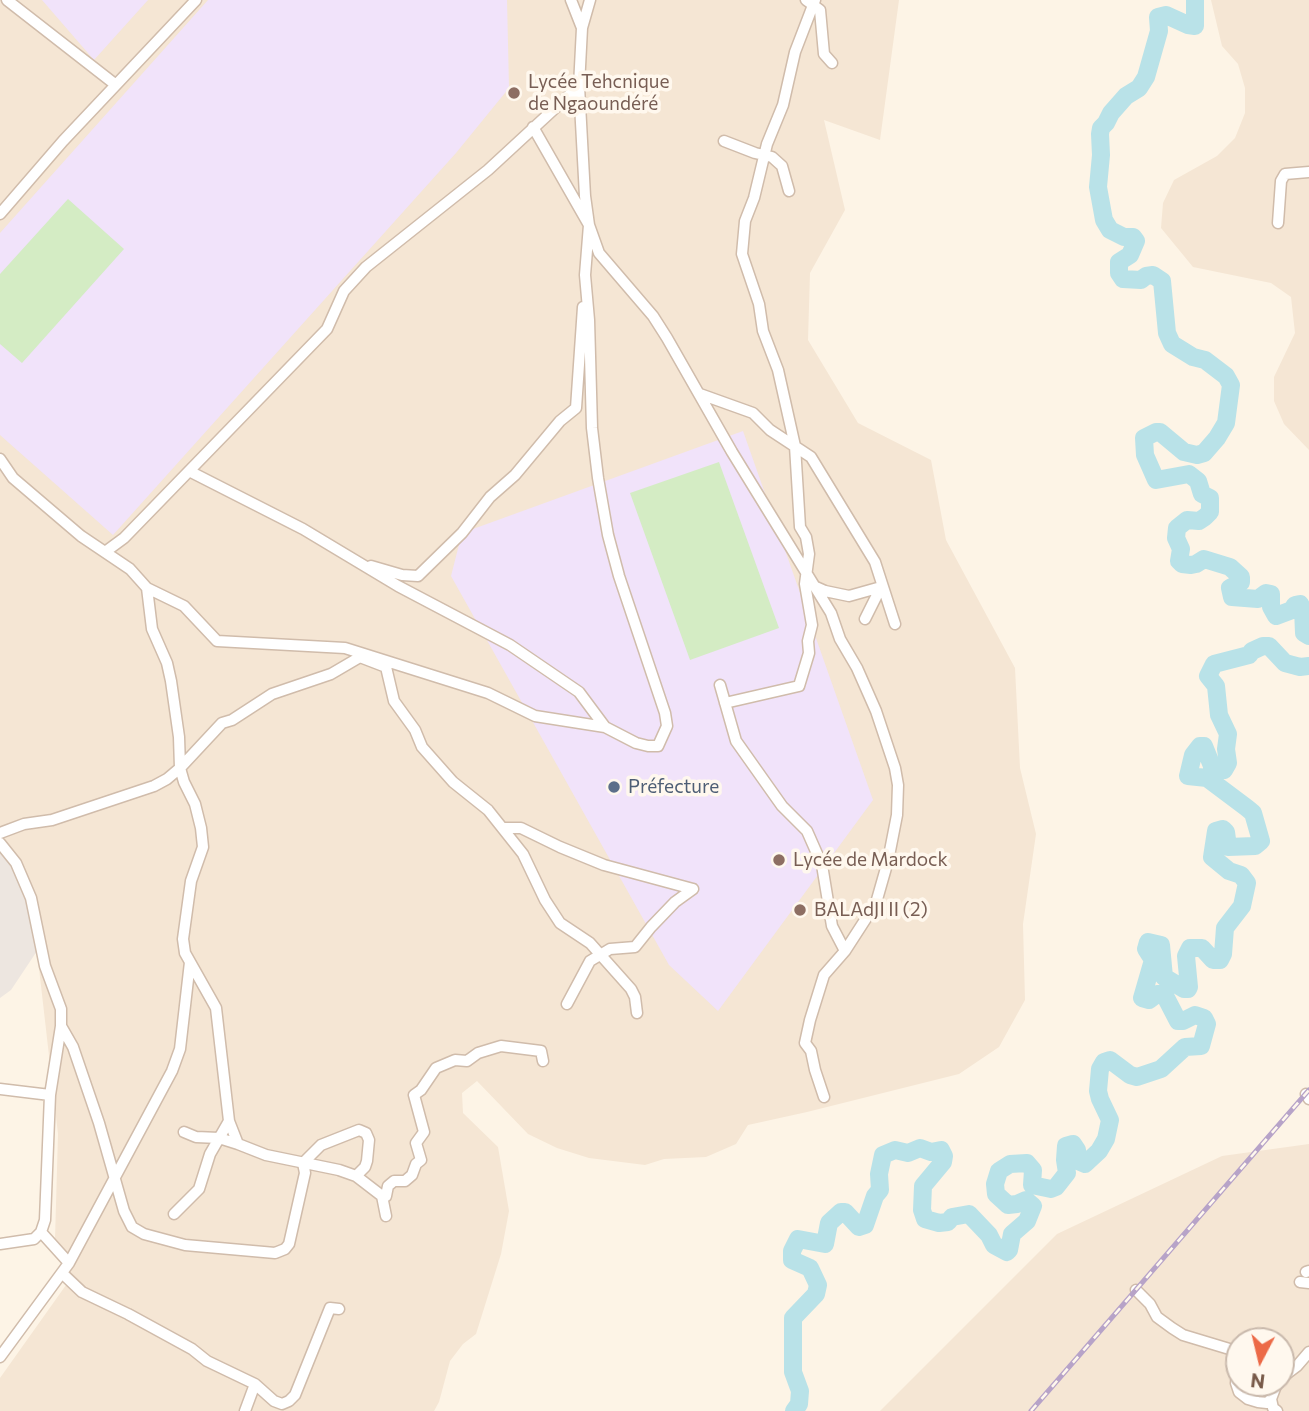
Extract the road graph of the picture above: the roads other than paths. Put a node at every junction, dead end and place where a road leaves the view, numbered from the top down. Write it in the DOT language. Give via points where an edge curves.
graph roads {
  1 [pos="6,0"];
  2 [pos="196,0"];
  3 [pos="571,0"];
  4 [pos="590,0"];
  5 [pos="812,2"];
  6 [pos="582,27"];
  7 [pos="832,63"];
  8 [pos="116,85"];
  9 [pos="579,86"];
  10 [pos="533,127"];
  11 [pos="724,141"];
  12 [pos="765,156"];
  13 [pos="1309,172"];
  14 [pos="789,191"];
  15 [pos="0,214"];
  16 [pos="1278,223"];
  17 [pos="589,225"];
  18 [pos="584,275"];
  19 [pos="700,394"];
  20 [pos="795,446"];
  21 [pos="0,459"];
  22 [pos="189,471"];
  23 [pos="105,552"];
  24 [pos="354,561"];
  25 [pos="806,571"];
  26 [pos="816,587"];
  27 [pos="881,587"];
  28 [pos="147,588"];
  29 [pos="865,619"];
  30 [pos="895,624"];
  31 [pos="720,685"];
  32 [pos="725,703"];
  33 [pos="605,727"];
  34 [pos="180,768"];
  35 [pos="503,828"];
  36 [pos="0,833"];
  37 [pos="0,842"];
  38 [pos="845,951"];
  39 [pos="600,955"];
  40 [pos="190,962"];
  41 [pos="567,1004"];
  42 [pos="637,1013"];
  43 [pos="61,1026"];
  44 [pos="543,1060"];
  45 [pos="0,1088"];
  46 [pos="50,1095"];
  47 [pos="824,1097"];
  48 [pos="229,1121"];
  49 [pos="184,1132"];
  50 [pos="219,1138"];
  51 [pos="238,1144"];
  52 [pos="303,1163"];
  53 [pos="356,1177"];
  54 [pos="114,1178"];
  55 [pos="382,1196"];
  56 [pos="174,1214"];
  57 [pos="386,1216"];
  58 [pos="41,1232"];
  59 [pos="0,1244"];
  60 [pos="69,1263"];
  61 [pos="62,1273"];
  62 [pos="1136,1290"];
  63 [pos="339,1310"];
  64 [pos="1225,1348"];
  65 [pos="1309,1352"];
  66 [pos="0,1357"];
  67 [pos="1295,1368"];
  68 [pos="255,1384"];
  69 [pos="1245,1397"];
  70 [pos="1271,1399"];
  71 [pos="245,1411"];
  72 [pos="1277,1411"];
  1 -- 8 [label="street"];
  2 -- 8 [label="street"];
  3 -- 6 [label="street"];
  4 -- 6 [label="street"];
  5 -- 7 [label="street" via="820,10 824,54"];
  5 -- 12 [label="street"];
  6 -- 9 [label="street"];
  8 -- 15 [label="street"];
  9 -- 10 [label="street"];
  9 -- 17 [label="street"];
  10 -- 17 [label="street"];
  10 -- 22 [label="street" via="488,170 366,267 344,291 327,329"];
  11 -- 12 [label="street"];
  12 -- 14 [label="street" via="782,166"];
  12 -- 20 [label="street" via="745,221 742,254 778,370"];
  13 -- 16 [label="street" via="1284,174"];
  17 -- 18 [label="street"];
  17 -- 19 [label="street" via="599,253 653,316"];
  18 -- 24 [label="street" via="576,408 418,576"];
  18 -- 33 [label="street" via="592,428 608,535 667,726 658,746"];
  19 -- 20 [label="street" via="753,413"];
  19 -- 25 [label="street"];
  20 -- 25 [label="street"];
  20 -- 27 [label="street" via="811,457 822,474 875,562"];
  21 -- 23 [label="street" via="13,478"];
  22 -- 23 [label="street"];
  22 -- 24 [label="street" via="303,529"];
  23 -- 28 [label="street"];
  24 -- 33 [label="street" via="510,645 579,692"];
  25 -- 26 [label="street"];
  25 -- 32 [label="street" via="811,625 799,686"];
  26 -- 27 [label="street" via="849,596"];
  26 -- 38 [label="street" via="876,711 898,785 891,850 876,903"];
  27 -- 29 [label="street"];
  27 -- 30 [label="street"];
  28 -- 33 [label="street" via="184,606 217,641 345,648 488,693 535,716"];
  28 -- 34 [label="street" via="152,629 171,681"];
  31 -- 32 [label="street"];
  32 -- 38 [label="street" via="736,741 782,806 807,831 822,865 832,926"];
  34 -- 35 [label="street" via="222,723 272,694 331,674 360,657 386,667 394,701 422,747"];
  34 -- 36 [label="street" via="167,779 130,794"];
  34 -- 40 [label="street" via="195,804 203,847 191,881 183,939"];
  35 -- 39 [label="street" via="523,854 560,923"];
  35 -- 39 [label="street" via="522,828 604,865 693,889 675,902 635,947 610,949"];
  37 -- 43 [label="street" via="32,898 45,966 61,1009"];
  38 -- 47 [label="street" via="824,975 805,1043"];
  39 -- 41 [label="street" via="584,968"];
  39 -- 42 [label="street" via="631,989"];
  40 -- 48 [label="street" via="216,1008"];
  40 -- 54 [label="street" via="180,1049"];
  43 -- 46 [label="street"];
  43 -- 54 [label="street" via="73,1046"];
  44 -- 55 [label="street" via="541,1051 501,1046 436,1068 414,1095 424,1132 416,1143 421,1160 412,1175 394,1181"];
  45 -- 46 [label="street"];
  46 -- 58 [label="street"];
  48 -- 50 [label="street"];
  48 -- 51 [label="street"];
  49 -- 50 [label="street"];
  50 -- 51 [label="street"];
  50 -- 56 [label="street" via="199,1189"];
  51 -- 52 [label="street"];
  52 -- 53 [label="street"];
  52 -- 53 [label="street" via="321,1145 359,1130 369,1140 365,1167"];
  52 -- 54 [label="street" via="305,1173 289,1244 275,1253 185,1245 144,1234 132,1227"];
  53 -- 55 [label="street"];
  54 -- 60 [label="street"];
  55 -- 57 [label="street"];
  58 -- 59 [label="street" via="34,1239"];
  58 -- 60 [label="street"];
  60 -- 61 [label="street"];
  61 -- 66 [label="street"];
  61 -- 68 [label="street" via="82,1292"];
  62 -- 64 [label="street" via="1172,1328"];
  63 -- 68 [label="street" via="330,1308 289,1401 274,1401"];
  65 -- 67 [label="street"];
  68 -- 71 [label="street"];
  69 -- 70 [label="street" via="1267,1403"];
  70 -- 72 [label="street"];
}
